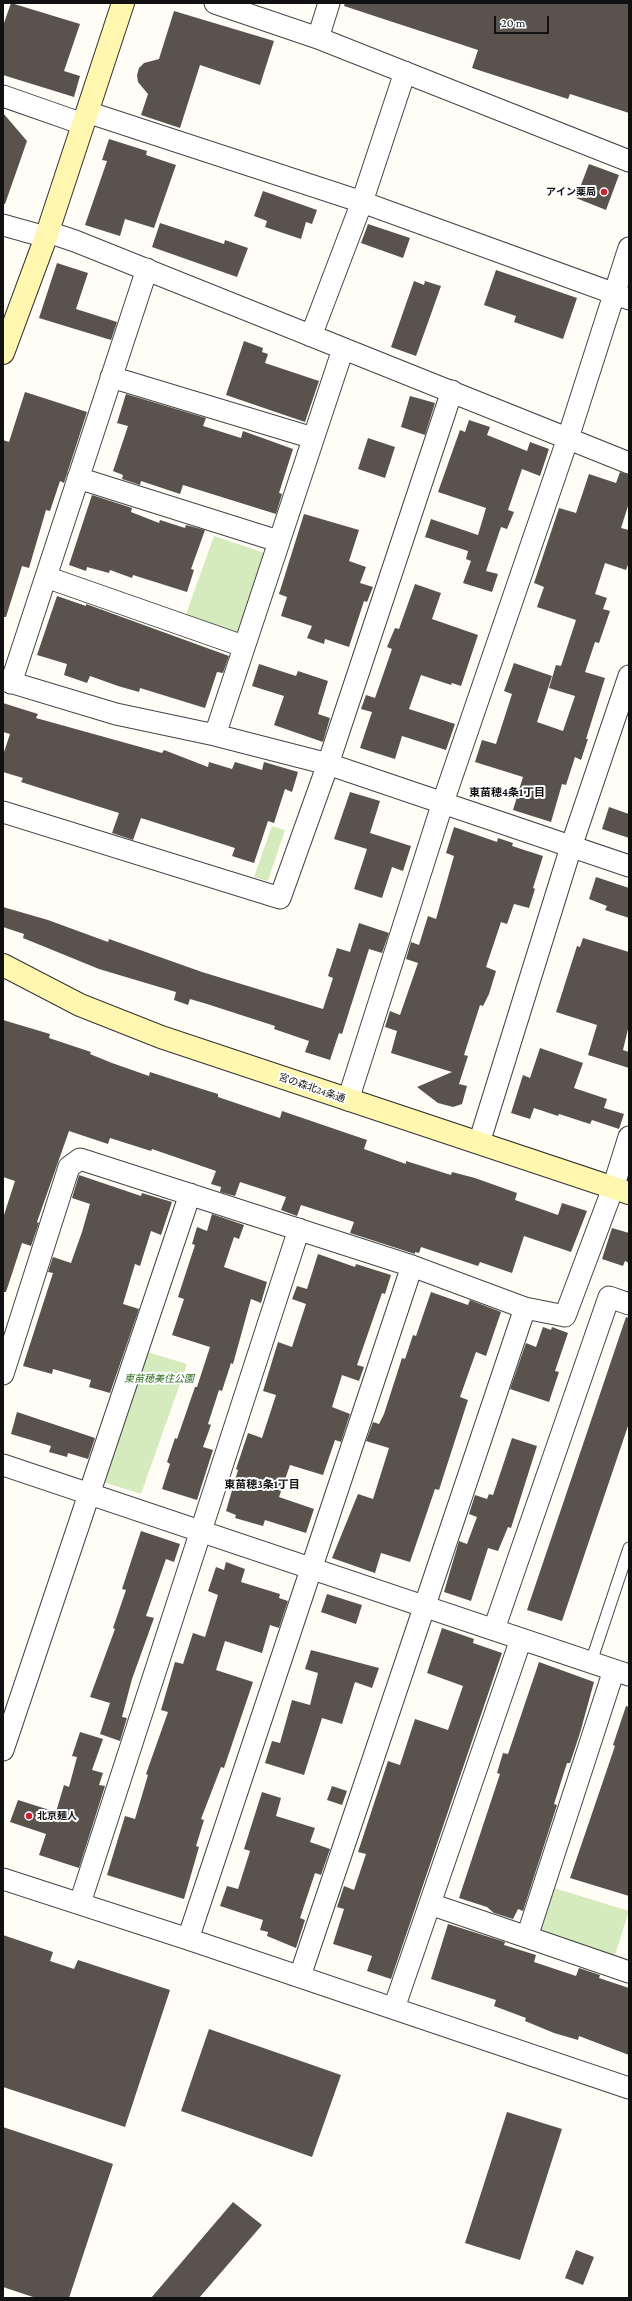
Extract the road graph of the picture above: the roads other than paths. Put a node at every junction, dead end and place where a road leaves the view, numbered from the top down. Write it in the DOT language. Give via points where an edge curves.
graph roads {
  1 [pos="123,3"];
  2 [pos="215,3"];
  3 [pos="329,3"];
  4 [pos="318,38"];
  5 [pos="405,72"];
  6 [pos="3,96"];
  7 [pos="85,118"];
  8 [pos="629,161"];
  9 [pos="362,202"];
  10 [pos="3,225"];
  11 [pos="47,235"];
  12 [pos="629,248"];
  13 [pos="147,270"];
  14 [pos="621,296"];
  15 [pos="310,336"];
  16 [pos="343,349"];
  17 [pos="3,353"];
  18 [pos="111,377"];
  19 [pos="452,392"];
  20 [pos="313,438"];
  21 [pos="568,438"];
  22 [pos="629,463"];
  23 [pos="78,478"];
  24 [pos="278,541"];
  25 [pos="46,577"];
  26 [pos="243,646"];
  27 [pos="629,676"];
  28 [pos="7,682"];
  29 [pos="215,735"];
  30 [pos="328,764"];
  31 [pos="443,802"];
  32 [pos="3,812"];
  33 [pos="571,847"];
  34 [pos="629,866"];
  35 [pos="3,965"];
  36 [pos="348,1100"];
  37 [pos="629,1137"];
  38 [pos="479,1143"];
  39 [pos="621,1190"];
  40 [pos="190,1194"];
  41 [pos="299,1229"];
  42 [pos="412,1266"];
  43 [pos="629,1304"];
  44 [pos="525,1308"];
  45 [pos="3,1374"];
  46 [pos="3,1465"];
  47 [pos="89,1494"];
  48 [pos="200,1531"];
  49 [pos="629,1548"];
  50 [pos="312,1570"];
  51 [pos="425,1607"];
  52 [pos="494,1629"];
  53 [pos="521,1639"];
  54 [pos="591,1662"];
  55 [pos="621,1673"];
  56 [pos="3,1750"];
  57 [pos="3,1879"];
  58 [pos="80,1903"];
  59 [pos="430,1904"];
  60 [pos="527,1937"];
  61 [pos="188,1939"];
  62 [pos="627,1965"];
  63 [pos="300,1976"];
  64 [pos="394,2008"];
  65 [pos="629,2088"];
  1 -- 7 [label="street"];
  2 -- 4 [label="street"];
  3 -- 4 [label="street"];
  4 -- 5 [label="street"];
  5 -- 8 [label="street"];
  5 -- 9 [label="street"];
  6 -- 7 [label="street"];
  7 -- 9 [label="street"];
  7 -- 11 [label="street"];
  9 -- 14 [label="street"];
  9 -- 15 [label="street"];
  10 -- 11 [label="street"];
  11 -- 13 [label="street"];
  11 -- 17 [label="street"];
  12 -- 14 [label="street"];
  13 -- 15 [label="street"];
  13 -- 18 [label="street"];
  14 -- 21 [label="street"];
  15 -- 16 [label="street"];
  16 -- 19 [label="street"];
  16 -- 20 [label="street"];
  18 -- 20 [label="street"];
  18 -- 23 [label="street"];
  19 -- 21 [label="street"];
  19 -- 30 [label="street"];
  20 -- 24 [label="street"];
  21 -- 22 [label="street"];
  21 -- 31 [label="street"];
  23 -- 24 [label="street"];
  23 -- 25 [label="street"];
  24 -- 26 [label="street"];
  25 -- 26 [label="street"];
  25 -- 28 [label="street"];
  26 -- 29 [label="street"];
  27 -- 33 [label="street"];
  28 -- 29 [label="street" via="116,714"];
  29 -- 30 [label="street"];
  30 -- 31 [label="street"];
  30 -- 32 [label="street" via="280,898"];
  31 -- 33 [label="street"];
  31 -- 36 [label="street"];
  33 -- 34 [label="street"];
  33 -- 38 [label="street"];
  35 -- 36 [label="street, 宮の森北24条通" via="80,1005 161,1037"];
  36 -- 38 [label="street, 宮の森北24条通"];
  37 -- 39 [label="street"];
  38 -- 39 [label="street, 宮の森北24条通"];
  39 -- 44 [label="street" via="565,1316"];
  40 -- 41 [label="street"];
  40 -- 45 [label="street" via="80,1159 68,1166"];
  40 -- 47 [label="street"];
  41 -- 42 [label="street"];
  41 -- 48 [label="street"];
  42 -- 44 [label="street"];
  42 -- 50 [label="street"];
  43 -- 52 [label="street" via="609,1297"];
  44 -- 51 [label="street"];
  46 -- 47 [label="street"];
  47 -- 48 [label="street"];
  47 -- 56 [label="street"];
  48 -- 50 [label="street"];
  48 -- 58 [label="street"];
  49 -- 54 [label="lane"];
  50 -- 51 [label="street"];
  50 -- 61 [label="street"];
  51 -- 52 [label="street"];
  51 -- 63 [label="street"];
  52 -- 53 [label="street"];
  53 -- 54 [label="street"];
  53 -- 59 [label="street"];
  54 -- 55 [label="street"];
  55 -- 60 [label="street"];
  57 -- 58 [label="street"];
  58 -- 61 [label="street"];
  59 -- 60 [label="street"];
  59 -- 64 [label="street"];
  60 -- 62 [label="street"];
  61 -- 63 [label="street"];
  63 -- 64 [label="street"];
  64 -- 65 [label="street"];
}
